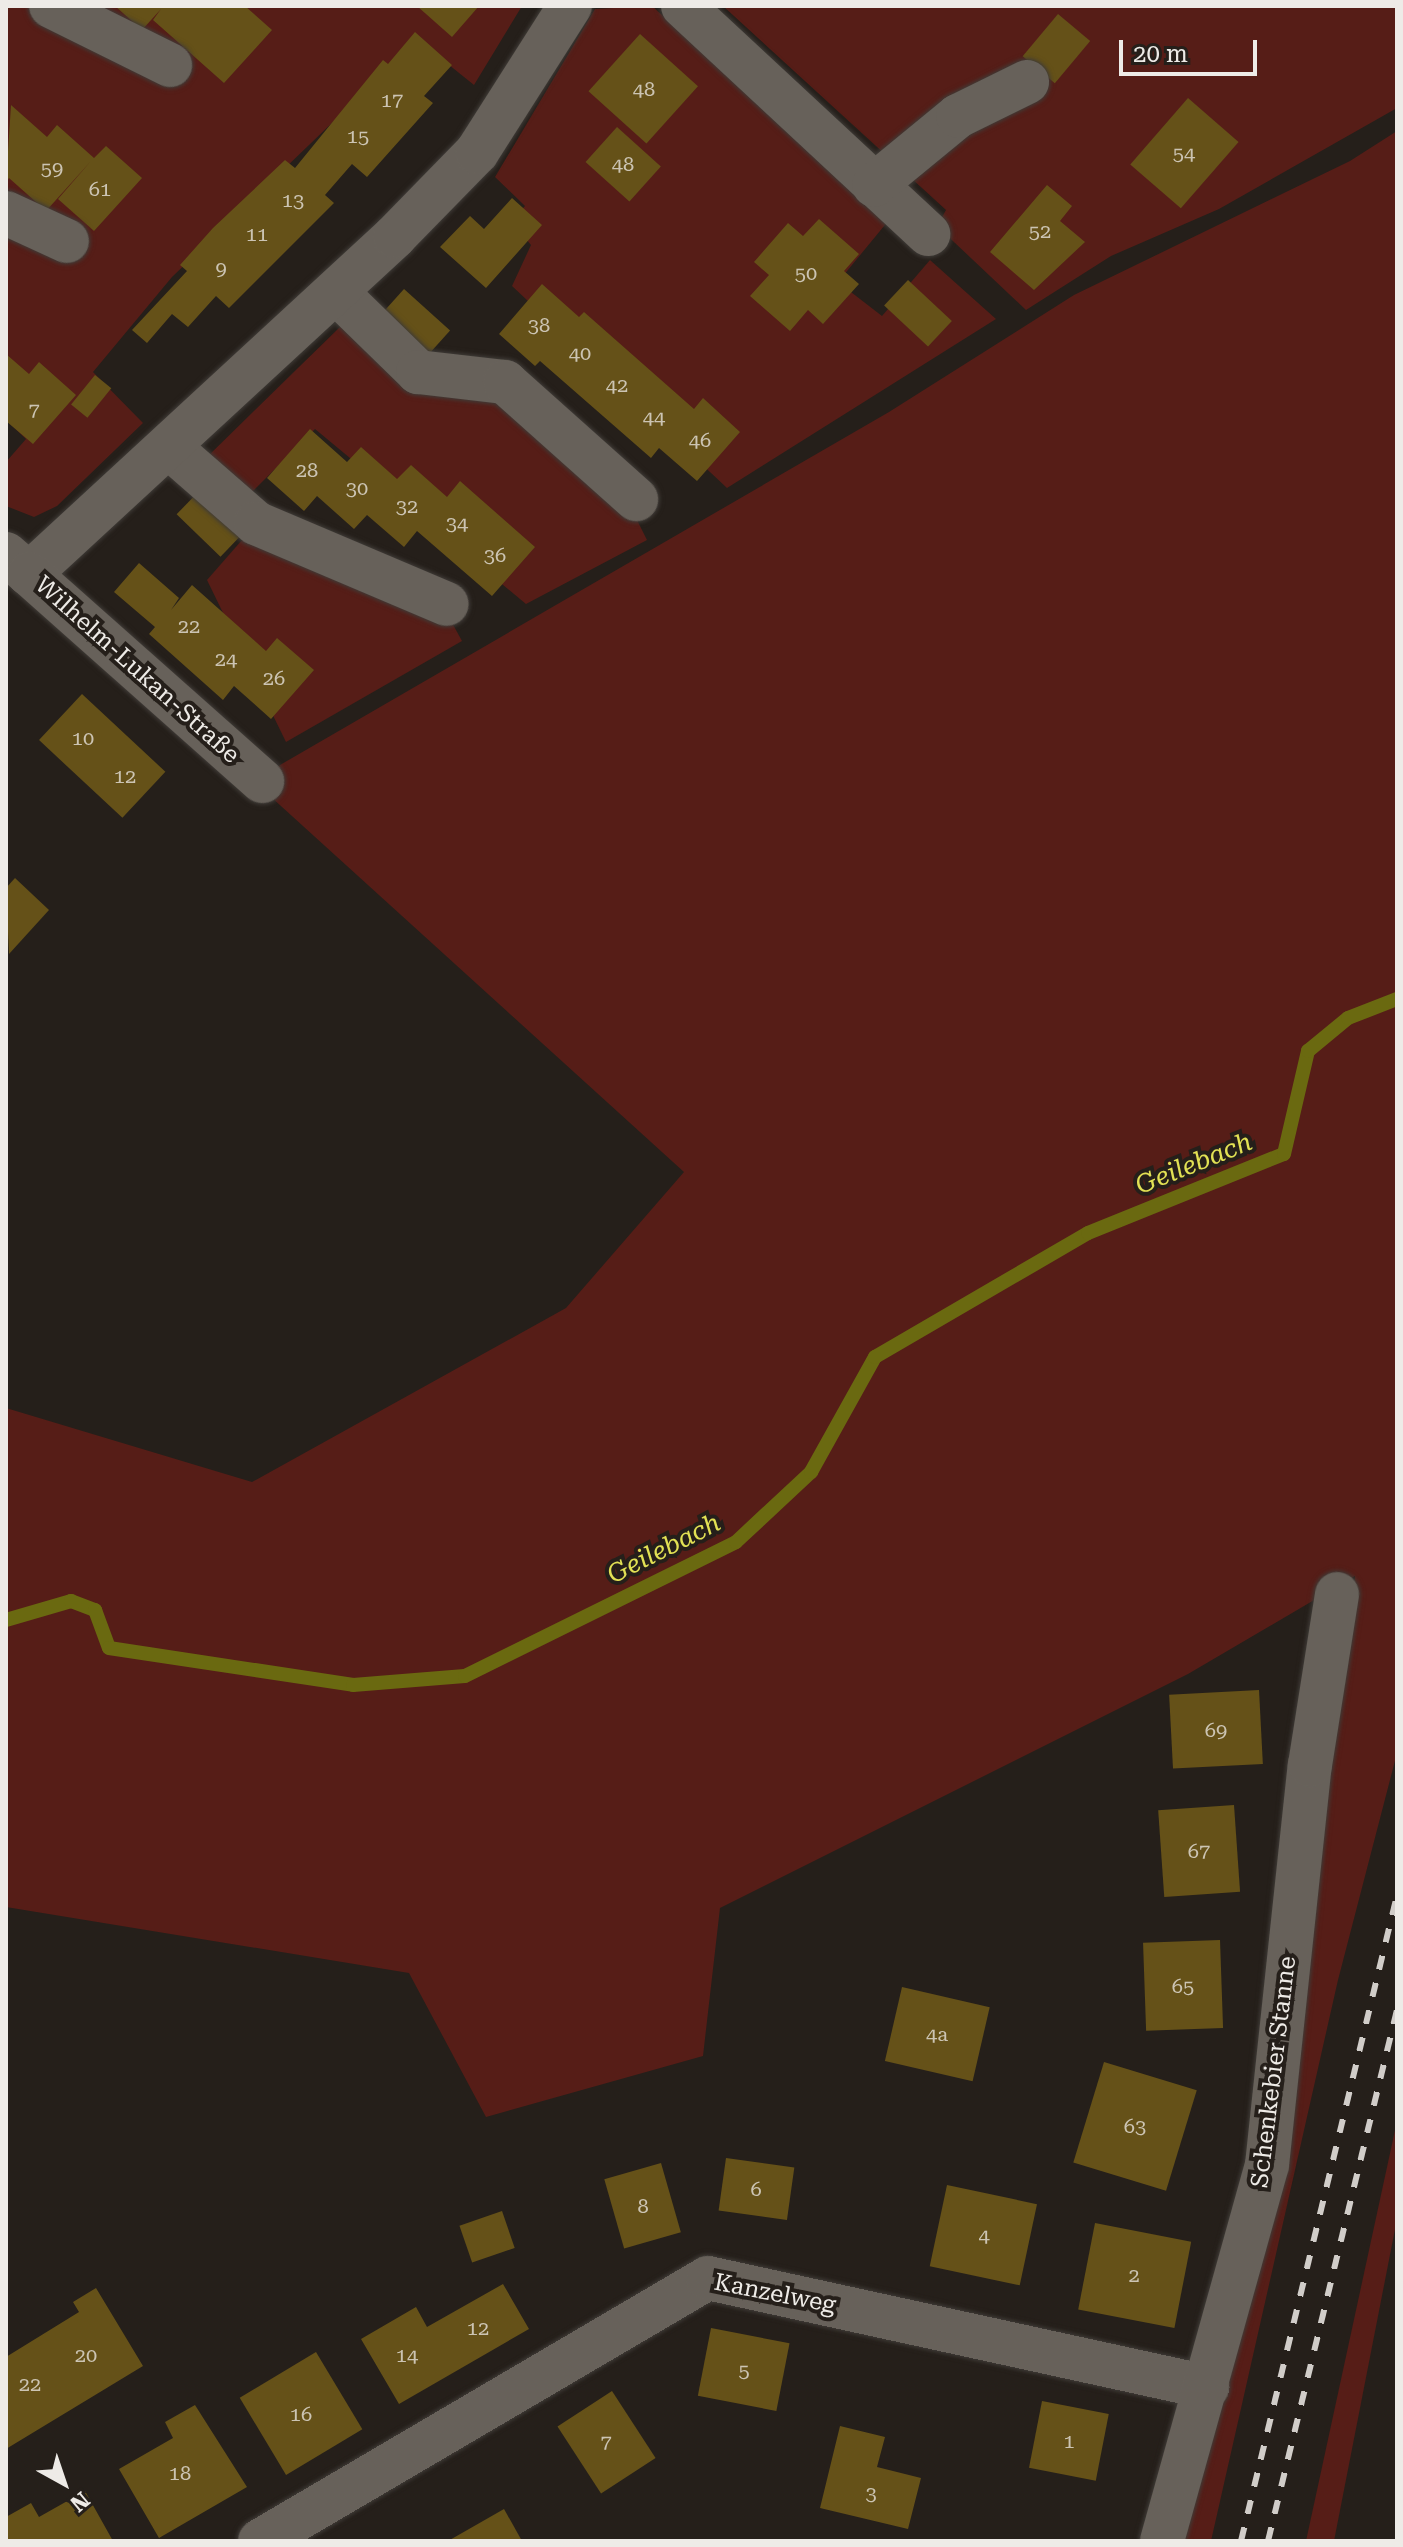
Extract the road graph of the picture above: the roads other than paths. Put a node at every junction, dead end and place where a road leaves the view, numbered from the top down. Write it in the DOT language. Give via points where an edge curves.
graph roads {
  1 [pos="51,6"];
  2 [pos="570,6"];
  3 [pos="683,6"];
  4 [pos="170,65"];
  5 [pos="1027,82"];
  6 [pos="874,185"];
  7 [pos="6,213"];
  8 [pos="928,234"];
  9 [pos="67,241"];
  10 [pos="336,292"];
  11 [pos="170,448"];
  12 [pos="636,499"];
  13 [pos="17,564"];
  14 [pos="447,604"];
  15 [pos="254,774"];
  16 [pos="1337,1594"];
  17 [pos="1207,2387"];
  18 [pos="260,2541"];
  19 [pos="1162,2541"];
  1 -- 4 [label="street"];
  2 -- 10 [label="street, Wilhelm-Lukan-Straße" via="477,152"];
  3 -- 6 [label="street"];
  5 -- 6 [label="street" via="958,116"];
  6 -- 8 [label="street"];
  7 -- 9 [label="street"];
  10 -- 11 [label="street, Wilhelm-Lukan-Straße"];
  10 -- 12 [label="street" via="418,372 505,382"];
  11 -- 13 [label="street, Wilhelm-Lukan-Straße"];
  11 -- 14 [label="street" via="256,523"];
  13 -- 15 [label="street, Wilhelm-Lukan-Straße"];
  16 -- 17 [label="street, Schenkebier Stanne" via="1310,1765 1267,2165"];
  17 -- 18 [label="street, Kanzelweg" via="708,2278"];
  17 -- 19 [label="street, Schenkebier Stanne"];
}
